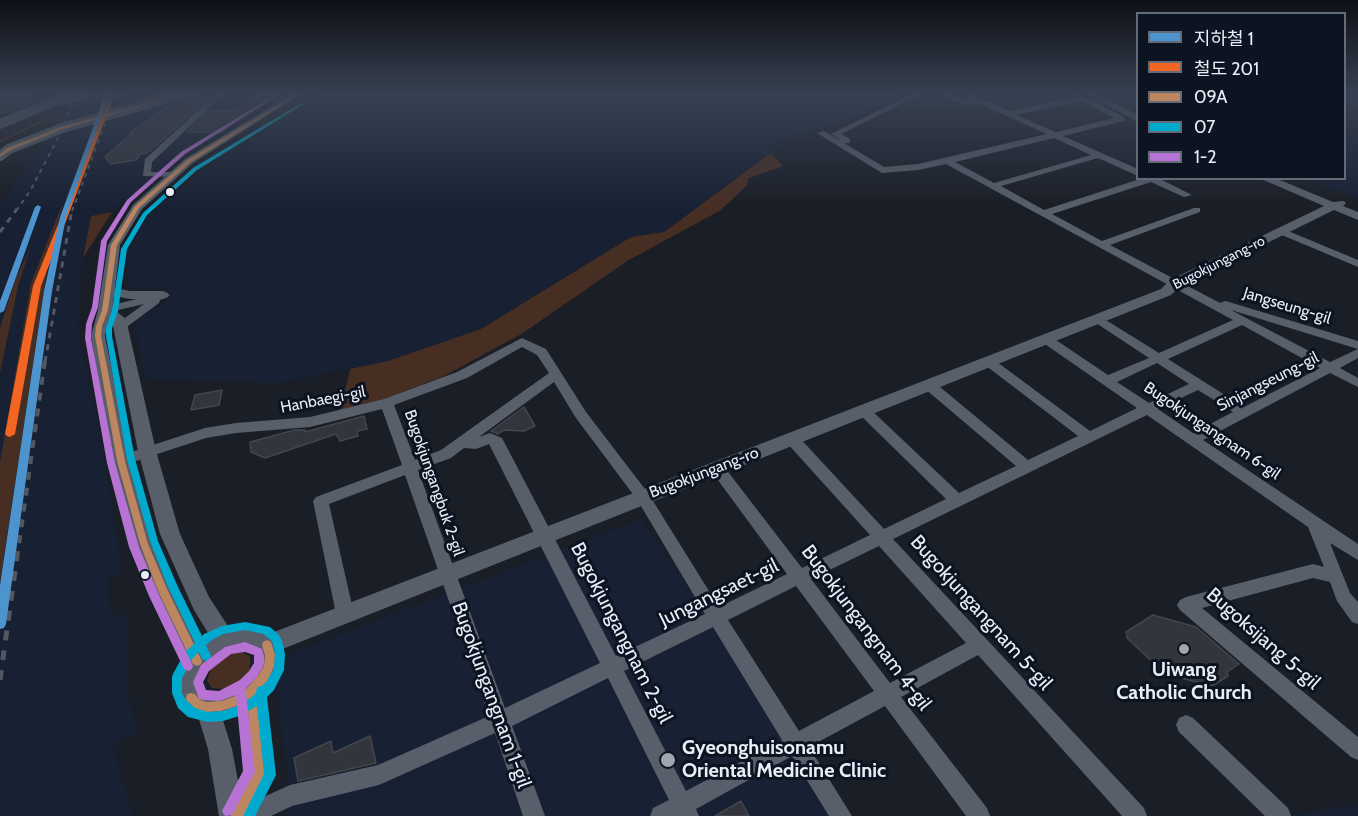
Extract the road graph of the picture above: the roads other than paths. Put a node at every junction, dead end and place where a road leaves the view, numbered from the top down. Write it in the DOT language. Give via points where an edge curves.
graph roads {
  1 [pos="49,133"];
  2 [pos="178,133"];
  3 [pos="234,133"];
  4 [pos="243,133"];
  5 [pos="821,133"];
  6 [pos="837,133"];
  7 [pos="1050,133"];
  8 [pos="1062,133"];
  9 [pos="1054,135"];
  10 [pos="1098,155"];
  11 [pos="0,156"];
  12 [pos="947,161"];
  13 [pos="872,164"];
  14 [pos="1136,173"];
  15 [pos="173,176"];
  16 [pos="1147,180"];
  17 [pos="1152,180"];
  18 [pos="1269,180"];
  19 [pos="1281,180"];
  20 [pos="993,186"];
  21 [pos="1187,195"];
  22 [pos="1337,205"];
  23 [pos="1197,210"];
  24 [pos="1358,210"];
  25 [pos="1044,213"];
  26 [pos="1358,216"];
  27 [pos="1281,231"];
  28 [pos="1102,244"];
  29 [pos="1358,264"];
  30 [pos="1174,283"];
  31 [pos="107,290"];
  32 [pos="164,295"];
  33 [pos="1206,300"];
  34 [pos="105,310"];
  35 [pos="1098,319"];
  36 [pos="1243,320"];
  37 [pos="120,326"];
  38 [pos="1046,339"];
  39 [pos="1358,345"];
  40 [pos="1358,353"];
  41 [pos="1159,358"];
  42 [pos="989,362"];
  43 [pos="1330,368"];
  44 [pos="556,374"];
  45 [pos="1107,381"];
  46 [pos="1200,384"];
  47 [pos="1358,384"];
  48 [pos="929,385"];
  49 [pos="387,404"];
  50 [pos="1148,409"];
  51 [pos="864,411"];
  52 [pos="1244,413"];
  53 [pos="1089,437"];
  54 [pos="792,439"];
  55 [pos="1193,439"];
  56 [pos="461,443"];
  57 [pos="147,451"];
  58 [pos="121,461"];
  59 [pos="1027,467"];
  60 [pos="410,468"];
  61 [pos="717,468"];
  62 [pos="643,497"];
  63 [pos="958,501"];
  64 [pos="1314,523"];
  65 [pos="545,536"];
  66 [pos="882,537"];
  67 [pos="1358,553"];
  68 [pos="447,574"];
  69 [pos="800,577"];
  70 [pos="1337,577"];
  71 [pos="345,614"];
  72 [pos="1358,616"];
  73 [pos="716,617"];
  74 [pos="225,640"];
  75 [pos="267,645"];
  76 [pos="979,645"];
  77 [pos="197,661"];
  78 [pos="613,667"];
  79 [pos="251,692"];
  80 [pos="888,693"];
  81 [pos="207,707"];
  82 [pos="500,721"];
  83 [pos="1186,725"];
  84 [pos="796,745"];
  85 [pos="1358,750"];
  86 [pos="685,811"];
  87 [pos="232,816"];
  88 [pos="237,816"];
  89 [pos="247,816"];
  90 [pos="534,816"];
  91 [pos="662,816"];
  92 [pos="841,816"];
  93 [pos="979,816"];
  94 [pos="1136,816"];
  95 [pos="1280,816"];
  1 -- 11 [label="street, bridge"];
  2 -- 15 [label="street" via="148,161 146,174"];
  3 -- 15 [label="street" via="189,161"];
  4 -- 15 [label="street"];
  5 -- 13 [label="street"];
  6 -- 13 [label="street" via="879,160"];
  7 -- 9 [label="street"];
  8 -- 9 [label="street"];
  9 -- 10 [label="street"];
  9 -- 12 [label="street"];
  10 -- 14 [label="street"];
  10 -- 20 [label="street"];
  12 -- 13 [label="street" via="882,170"];
  12 -- 20 [label="street, Jangseung-gil"];
  15 -- 31 [label="street" via="137,207 114,245"];
  16 -- 25 [label="street"];
  17 -- 21 [label="street"];
  18 -- 22 [label="street"];
  19 -- 22 [label="street"];
  20 -- 25 [label="street, Jangseung-gil"];
  22 -- 24 [label="street"];
  22 -- 26 [label="street"];
  22 -- 27 [label="street, Bugokjungang-ro"];
  23 -- 28 [label="street"];
  25 -- 28 [label="street, Jangseung-gil"];
  27 -- 29 [label="street"];
  27 -- 30 [label="street, Bugokjungang-ro"];
  28 -- 30 [label="street, Jangseung-gil"];
  30 -- 33 [label="street, Jangseung-gil"];
  30 -- 35 [label="street, Bugokjungang-ro" via="1166,292"];
  31 -- 32 [label="street"];
  31 -- 34 [label="street"];
  32 -- 34 [label="street"];
  32 -- 37 [label="street"];
  33 -- 36 [label="street, Jangseung-gil"];
  33 -- 39 [label="street, Jangseung-gil"];
  34 -- 37 [label="street" via="119,318"];
  34 -- 58 [label="street" via="98,336"];
  35 -- 38 [label="street, Bugokjungang-ro"];
  35 -- 41 [label="street"];
  36 -- 41 [label="street"];
  36 -- 43 [label="street, Jangseung-gil"];
  37 -- 57 [label="street"];
  38 -- 42 [label="street, Bugokjungang-ro"];
  38 -- 45 [label="street, Bugokjungangnam 6-gil"];
  40 -- 43 [label="street, Sinjangseung-gil"];
  41 -- 45 [label="street"];
  41 -- 46 [label="street"];
  42 -- 48 [label="street, Bugokjungang-ro"];
  42 -- 53 [label="street"];
  43 -- 47 [label="street, Jangseung-gil"];
  43 -- 52 [label="street, Sinjangseung-gil"];
  44 -- 49 [label="street, Hanbaegi-gil" via="542,352 522,342 462,375"];
  44 -- 56 [label="street"];
  44 -- 62 [label="street" via="581,415"];
  45 -- 50 [label="street, Bugokjungangnam 6-gil"];
  46 -- 50 [label="street, Jungangsaet-gil"];
  46 -- 52 [label="street"];
  48 -- 51 [label="street, Bugokjungang-ro"];
  48 -- 59 [label="street"];
  49 -- 57 [label="street, Hanbaegi-gil" via="310,422 205,433"];
  49 -- 60 [label="street, Bugokjungangbuk 2-gil"];
  50 -- 53 [label="street, Jungangsaet-gil"];
  50 -- 55 [label="street, Bugokjungangnam 6-gil"];
  51 -- 54 [label="street, Bugokjungang-ro"];
  51 -- 63 [label="street"];
  52 -- 55 [label="street, Sinjangseung-gil"];
  53 -- 59 [label="street, Jungangsaet-gil"];
  54 -- 61 [label="street, Bugokjungang-ro"];
  54 -- 66 [label="street, Bugokjungangnam 5-gil"];
  55 -- 64 [label="street, Bugokjungangnam 6-gil"];
  56 -- 60 [label="street" via="446,454"];
  56 -- 65 [label="street" via="476,444 490,438 497,442"];
  57 -- 58 [label="street, Hanbaegi-gil"];
  57 -- 74 [label="street" via="170,534 201,603"];
  58 -- 77 [label="street" via="144,544"];
  59 -- 63 [label="street, Jungangsaet-gil"];
  60 -- 68 [label="street, Bugokjungangbuk 2-gil"];
  60 -- 71 [label="street" via="321,501"];
  61 -- 62 [label="street, Bugokjungang-ro"];
  61 -- 69 [label="street, Bugokjungangnam 4-gil"];
  62 -- 65 [label="street, Bugokjungang-ro"];
  62 -- 73 [label="street"];
  63 -- 66 [label="street, Jungangsaet-gil"];
  64 -- 67 [label="street, Bugokjungangnam 6-gil"];
  64 -- 70 [label="street"];
  65 -- 68 [label="street, Bugokjungang-ro"];
  65 -- 78 [label="street, Bugokjungangnam 2-gil"];
  66 -- 69 [label="street, Jungangsaet-gil"];
  66 -- 76 [label="street, Bugokjungangnam 5-gil"];
  68 -- 71 [label="street, Bugokjungang-ro"];
  68 -- 82 [label="street, Bugokjungangnam 1-gil"];
  69 -- 73 [label="street, Jungangsaet-gil"];
  69 -- 80 [label="street, Bugokjungangnam 4-gil"];
  70 -- 72 [label="street" via="1343,597"];
  70 -- 85 [label="street, Bugoksijang 5-gil" via="1313,571 1186,605"];
  71 -- 75 [label="street, Bugokjungang-ro"];
  73 -- 78 [label="street, Jungangsaet-gil"];
  73 -- 84 [label="street"];
  74 -- 75 [label="street" via="254,637"];
  74 -- 77 [label="street"];
  75 -- 79 [label="street" via="269,667"];
  76 -- 80 [label="street"];
  76 -- 94 [label="street, Bugokjungangnam 5-gil"];
  77 -- 81 [label="street" via="190,671 187,691 197,704"];
  78 -- 82 [label="street, Jungangsaet-gil"];
  78 -- 86 [label="street, Bugokjungangnam 2-gil"];
  79 -- 81 [label="street" via="236,701"];
  79 -- 88 [label="street" via="260,774"];
  80 -- 84 [label="street"];
  80 -- 93 [label="street, Bugokjungangnam 4-gil"];
  81 -- 87 [label="street" via="220,749"];
  82 -- 89 [label="street, Jungangsaet-gil" via="379,776 290,796"];
  82 -- 90 [label="street, Bugokjungangnam 1-gil"];
  83 -- 95 [label="street"];
  84 -- 86 [label="street"];
  84 -- 92 [label="street"];
  86 -- 91 [label="street"];
}
